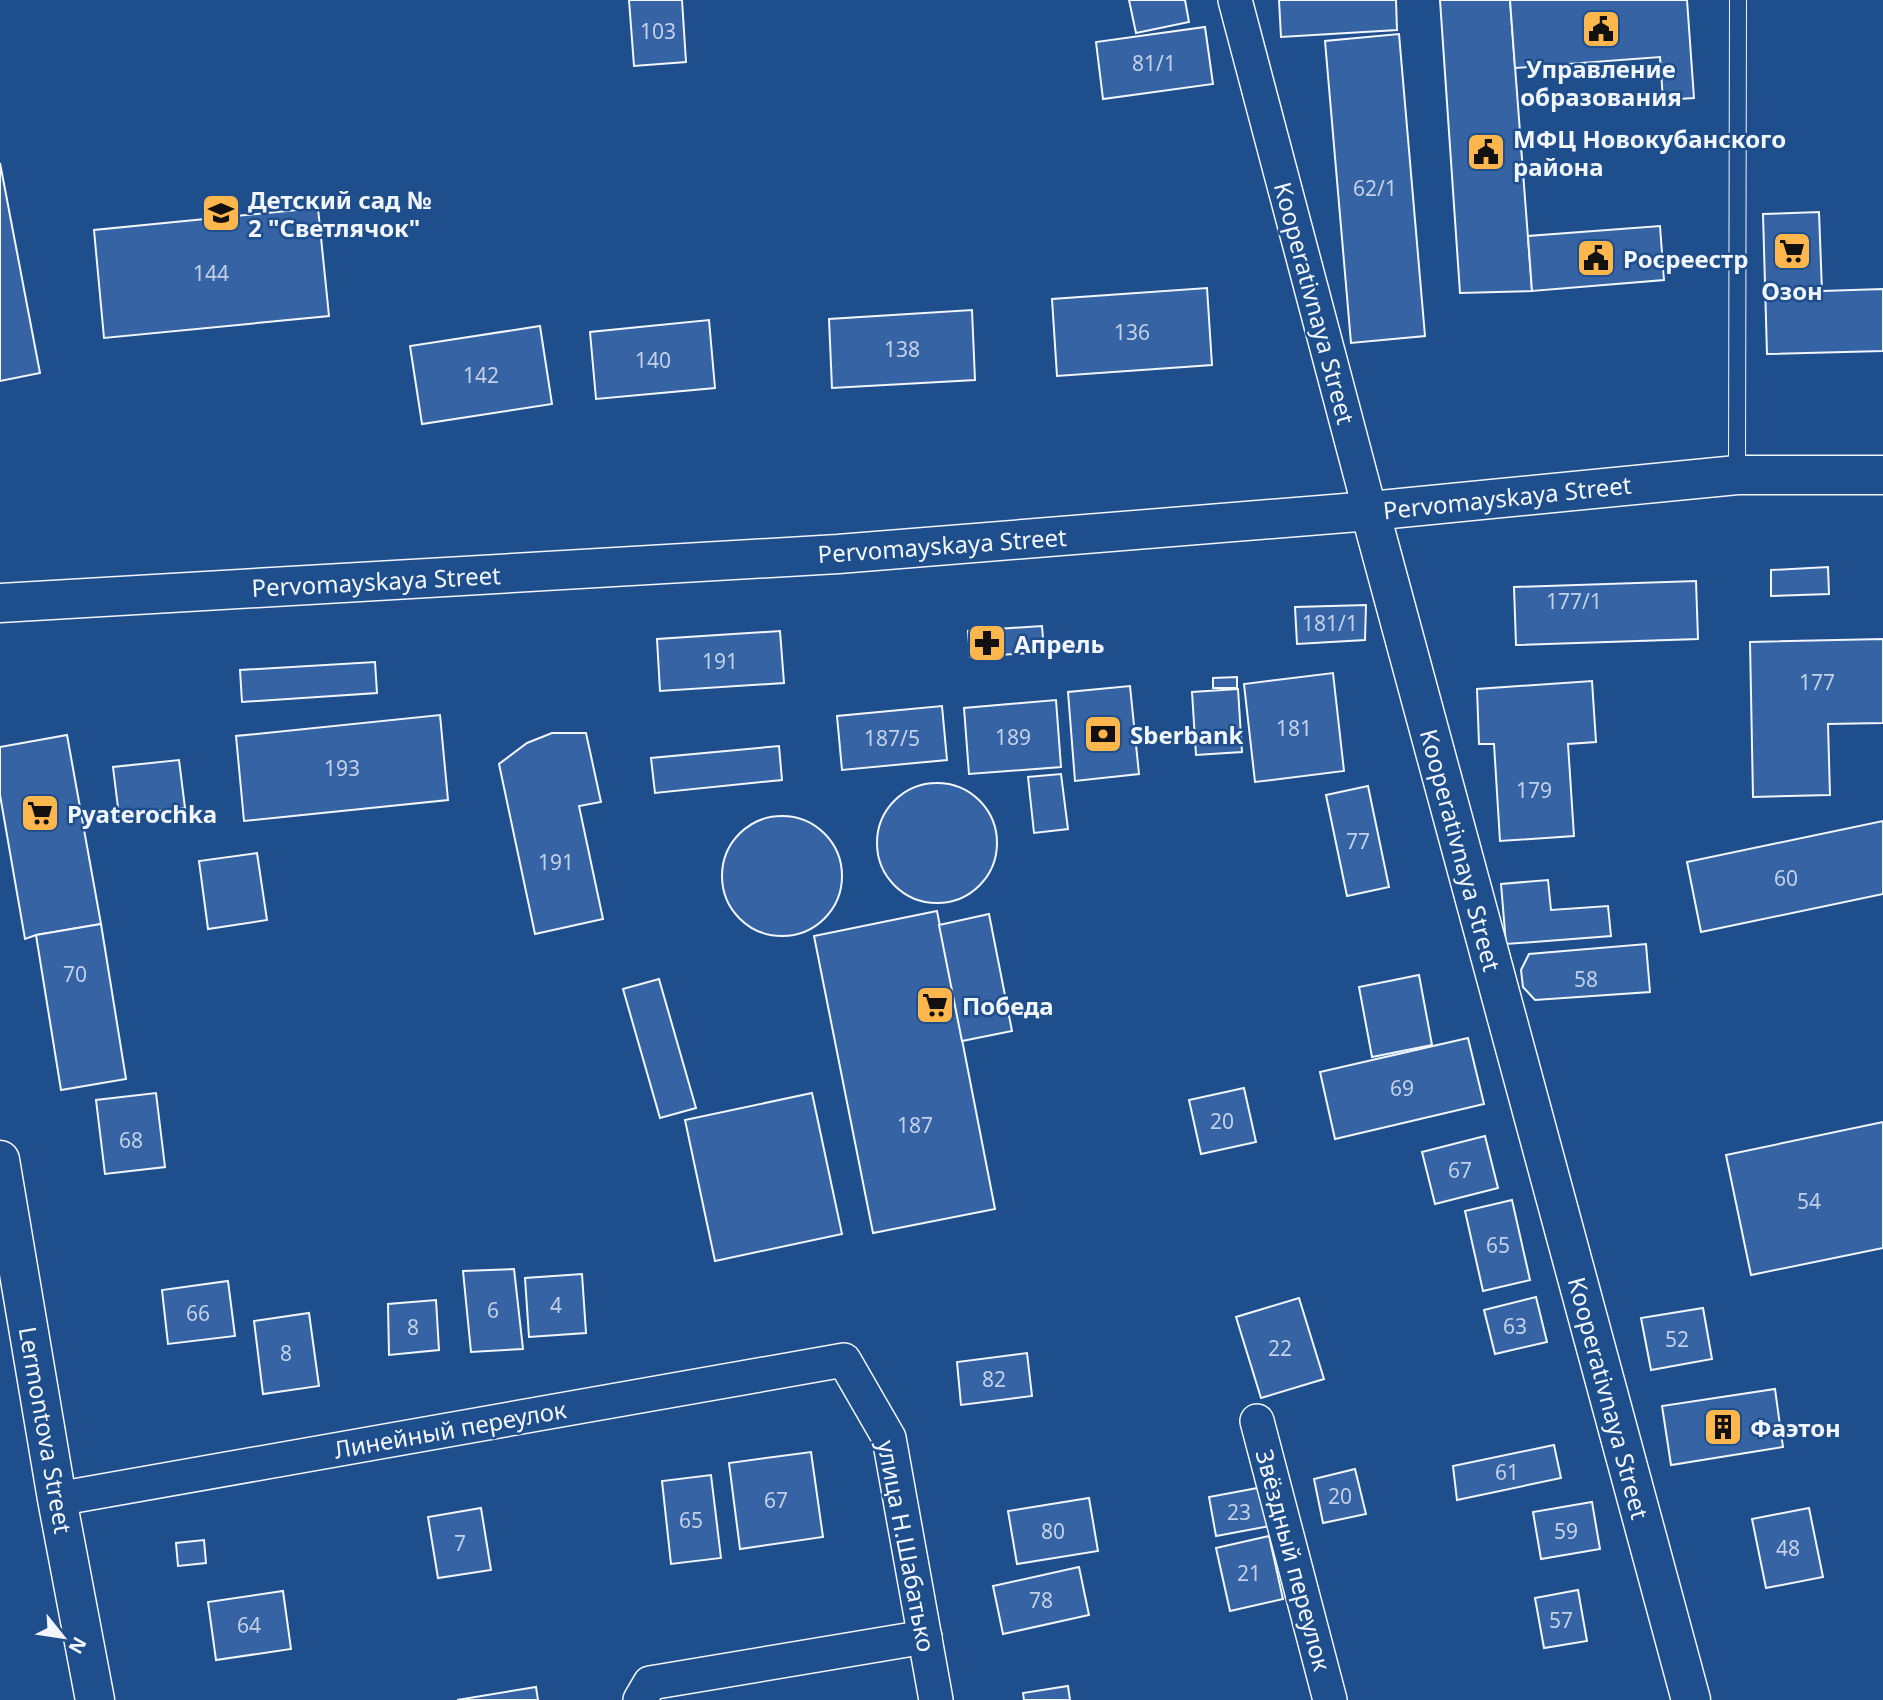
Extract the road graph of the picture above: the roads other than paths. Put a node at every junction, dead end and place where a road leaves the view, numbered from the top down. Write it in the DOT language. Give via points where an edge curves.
graph roads {
  1 [pos="1235,0"];
  2 [pos="1738,0"];
  3 [pos="1737,475"];
  4 [pos="1883,475"];
  5 [pos="1370,511"];
  6 [pos="0,603"];
  7 [pos="0,1160"];
  8 [pos="844,1360"];
  9 [pos="1257,1421"];
  10 [pos="57,1499"];
  11 [pos="925,1637"];
  12 [pos="95,1700"];
  13 [pos="640,1700"];
  14 [pos="936,1700"];
  15 [pos="1330,1700"];
  16 [pos="1691,1700"];
  1 -- 5 [label="street, Kooperativnaya Street"];
  2 -- 3 [label="lane"];
  3 -- 4 [label="main road, Pervomayskaya Street"];
  3 -- 5 [label="main road, Pervomayskaya Street"];
  5 -- 6 [label="main road, Pervomayskaya Street" via="838,554"];
  5 -- 16 [label="main road, Kooperativnaya Street"];
  7 -- 10 [label="main road, Lermontova Street"];
  8 -- 10 [label="street, Линейный переулок"];
  8 -- 11 [label="street, улица Н.Шабатько" via="889,1438"];
  9 -- 15 [label="street, Звёздный переулок"];
  10 -- 12 [label="main road, Lermontova Street"];
  11 -- 13 [label="street" via="650,1683"];
  11 -- 14 [label="street, улица Н.Шабатько"];
}
